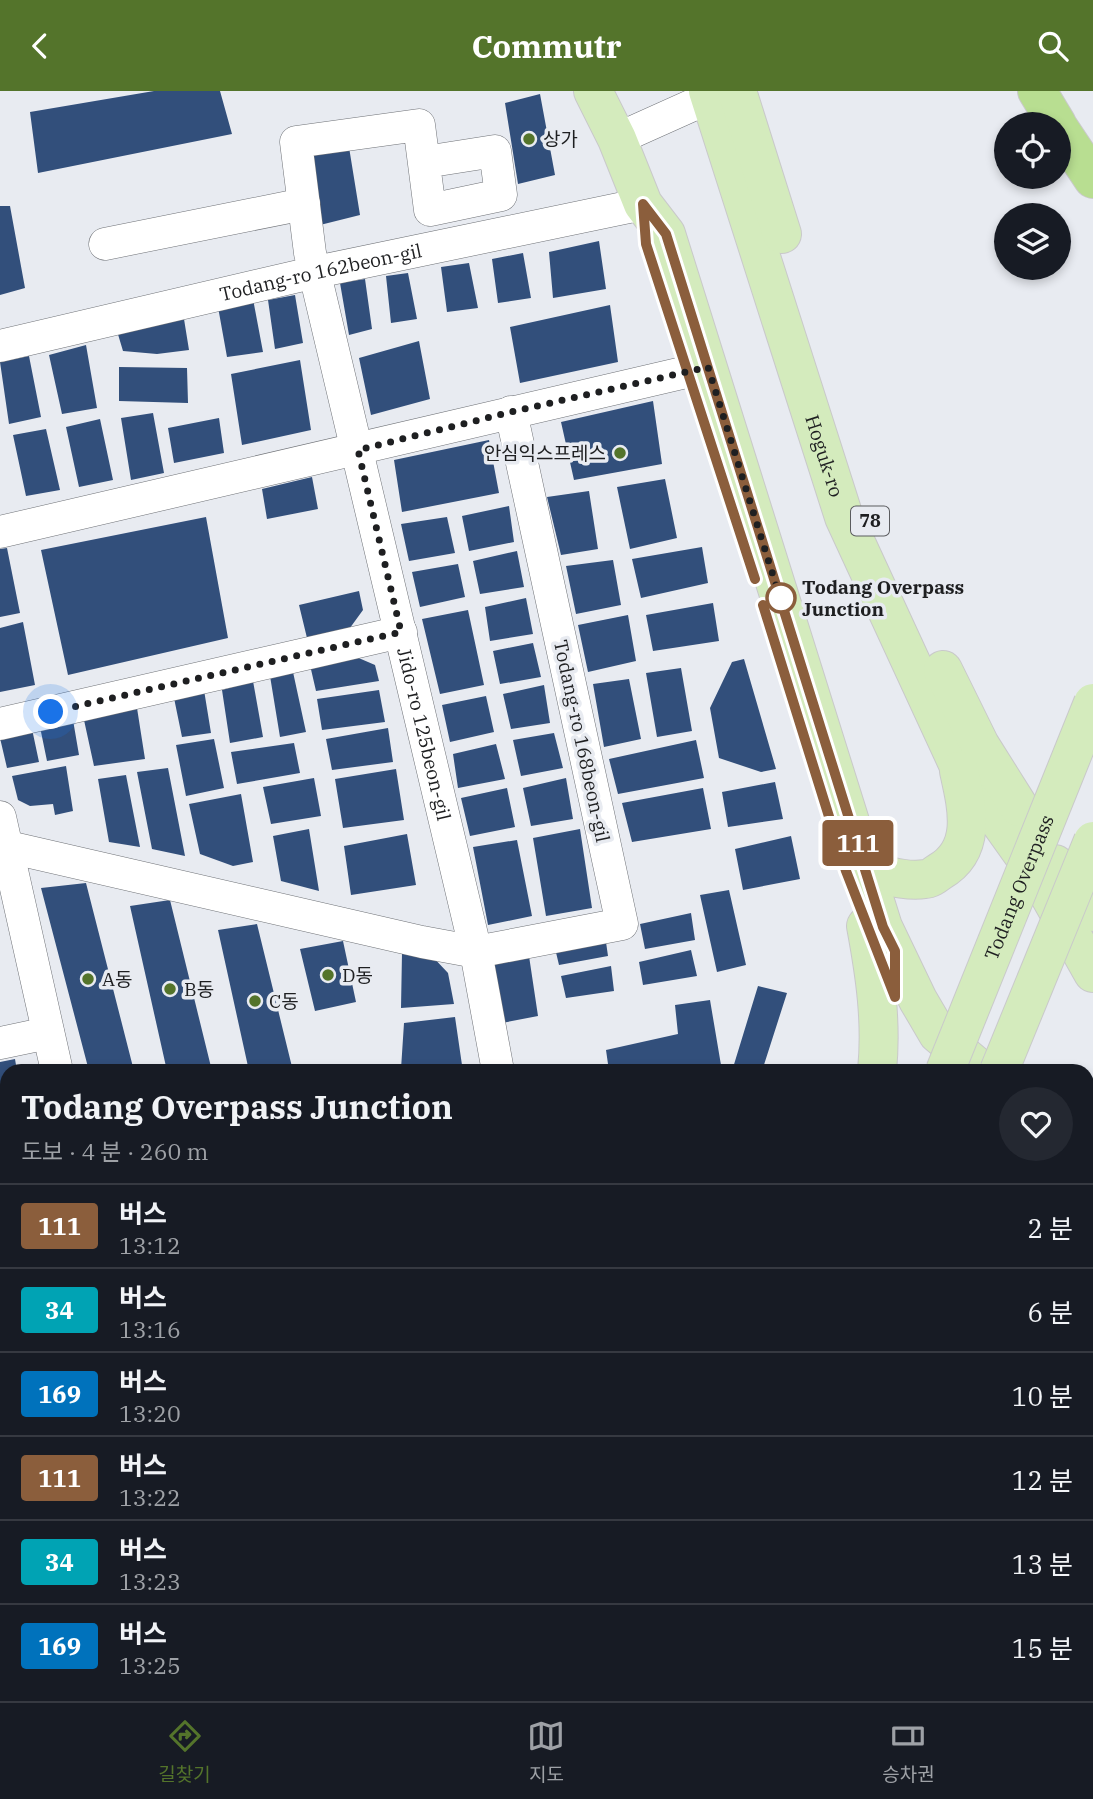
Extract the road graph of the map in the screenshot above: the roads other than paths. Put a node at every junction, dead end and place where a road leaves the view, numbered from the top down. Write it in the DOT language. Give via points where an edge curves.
graph roads {
  1 [pos="593,91"];
  2 [pos="1037,91"];
  3 [pos="720,93"];
  4 [pos="1050,112"];
  5 [pos="617,139"];
  6 [pos="1071,146"];
  7 [pos="425,162"];
  8 [pos="1093,179"];
  9 [pos="304,204"];
  10 [pos="643,204"];
  11 [pos="105,244"];
  12 [pos="316,272"];
  13 [pos="0,346"];
  14 [pos="698,370"];
  15 [pos="511,412"];
  16 [pos="358,450"];
  17 [pos="0,532"];
  18 [pos="401,632"];
  19 [pos="1093,702"];
  20 [pos="0,724"];
  21 [pos="957,762"];
  22 [pos="3,836"];
  23 [pos="1093,841"];
  24 [pos="866,871"];
  25 [pos="1093,912"];
  26 [pos="476,952"];
  27 [pos="1093,973"];
  28 [pos="889,977"];
  29 [pos="48,1033"];
  30 [pos="0,1043"];
  31 [pos="55,1064"];
  32 [pos="497,1064"];
  33 [pos="859,1064"];
  34 [pos="878,1064"];
  35 [pos="896,1064"];
  36 [pos="935,1064"];
  37 [pos="947,1064"];
  38 [pos="974,1064"];
  39 [pos="1002,1064"];
  1 -- 5 [label="main road"];
  2 -- 4 [label="highway"];
  3 -- 5 [label="street"];
  3 -- 21 [label="main road, Hoguk-ro / 78" via="844,517"];
  3 -- 25 [label="main road, Hoguk-ro / 78" via="869,519 980,745 1051,859"];
  5 -- 10 [label="main road"];
  6 -- 8 [label="highway"];
  7 -- 9 [label="street, Jido-ro 125beon-gil" via="419,125 296,142"];
  9 -- 11 [label="street"];
  9 -- 12 [label="street, Jido-ro 125beon-gil"];
  10 -- 12 [label="street, Todang-ro 162beon-gil"];
  10 -- 14 [label="main road" via="666,234"];
  12 -- 13 [label="street, Todang-ro 162beon-gil"];
  12 -- 16 [label="street, Jido-ro 125beon-gil"];
  14 -- 15 [label="street"];
  14 -- 24 [label="main road"];
  14 -- 28 [label="main road" via="846,871"];
  15 -- 16 [label="street"];
  15 -- 26 [label="street, Todang-ro 168beon-gil" via="622,924"];
  16 -- 17 [label="street"];
  16 -- 18 [label="street, Jido-ro 125beon-gil"];
  18 -- 20 [label="street"];
  18 -- 26 [label="street, Jido-ro 125beon-gil"];
  19 -- 37 [label="main road, Todang Overpass, bridge"];
  21 -- 24 [label="main road" via="968,811 966,839 952,865 927,879"];
  21 -- 27 [label="main road, Hoguk-ro / 78" via="1039,877"];
  22 -- 26 [label="street"];
  22 -- 29 [label="street"];
  23 -- 39 [label="main road, bridge"];
  24 -- 28 [label="main road" via="883,927"];
  26 -- 32 [label="street, Jido-ro 125beon-gil"];
  28 -- 33 [label="main road"];
  28 -- 34 [label="main road"];
  28 -- 35 [label="main road"];
  28 -- 36 [label="main road" via="916,1049"];
  28 -- 38 [label="main road" via="918,1000 938,1034"];
  29 -- 30 [label="street"];
  29 -- 31 [label="street"];
}
